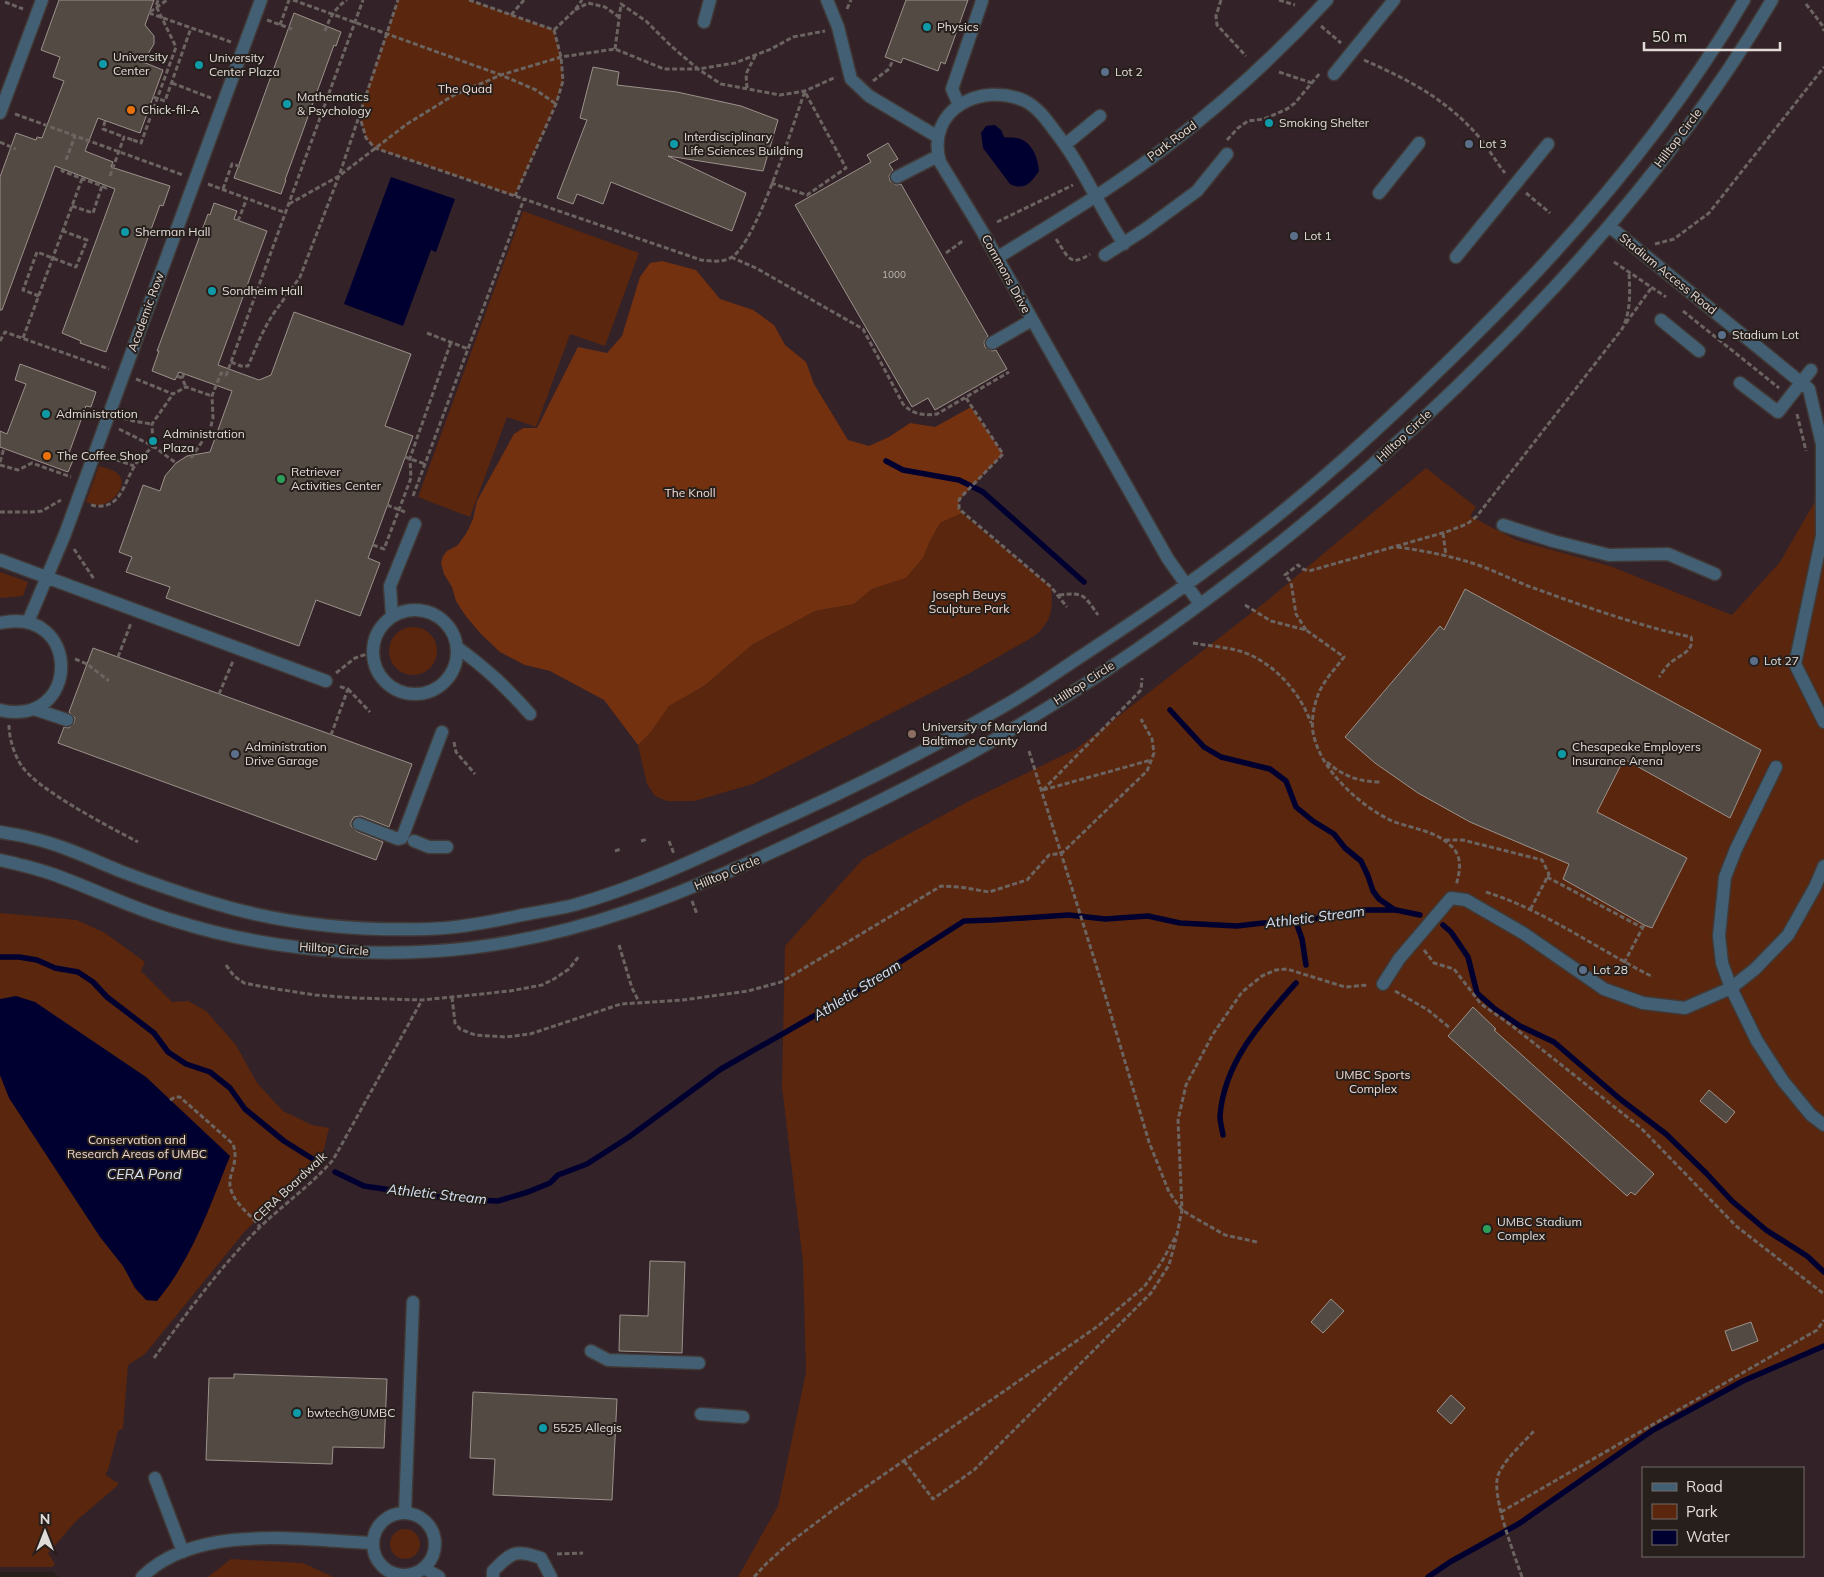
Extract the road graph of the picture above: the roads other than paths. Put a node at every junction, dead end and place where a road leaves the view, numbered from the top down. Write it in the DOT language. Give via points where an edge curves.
graph roads {
  1 [pos="42,0"];
  2 [pos="261,0"];
  3 [pos="710,0"];
  4 [pos="827,0"];
  5 [pos="1327,0"];
  6 [pos="1394,0"];
  7 [pos="1744,0"];
  8 [pos="1772,0"];
  9 [pos="982,1"];
  10 [pos="704,22"];
  11 [pos="1334,74"];
  12 [pos="2,105"];
  13 [pos="959,105"];
  14 [pos="1100,116"];
  15 [pos="938,137"];
  16 [pos="1419,143"];
  17 [pos="1066,144"];
  18 [pos="1548,144"];
  19 [pos="1227,154"];
  20 [pos="938,156"];
  21 [pos="897,177"];
  22 [pos="1380,194"];
  23 [pos="1096,195"];
  24 [pos="1609,226"];
  25 [pos="1124,244"];
  26 [pos="1100,254"];
  27 [pos="1456,257"];
  28 [pos="997,258"];
  29 [pos="1032,320"];
  30 [pos="1661,320"];
  31 [pos="992,343"];
  32 [pos="1699,351"];
  33 [pos="1811,370"];
  34 [pos="1740,383"];
  35 [pos="1801,383"];
  36 [pos="411,518"];
  37 [pos="1503,525"];
  38 [pos="0,560"];
  39 [pos="1716,574"];
  40 [pos="47,577"];
  41 [pos="1186,585"];
  42 [pos="1200,604"];
  43 [pos="392,616"];
  44 [pos="28,622"];
  45 [pos="0,623"];
  46 [pos="458,648"];
  47 [pos="326,681"];
  48 [pos="34,709"];
  49 [pos="0,710"];
  50 [pos="530,714"];
  51 [pos="67,720"];
  52 [pos="1824,722"];
  53 [pos="442,732"];
  54 [pos="1776,767"];
  55 [pos="359,824"];
  56 [pos="0,832"];
  57 [pos="414,842"];
  58 [pos="447,847"];
  59 [pos="0,860"];
  60 [pos="1824,866"];
  61 [pos="1382,984"];
  62 [pos="1732,988"];
  63 [pos="1824,1125"];
  64 [pos="413,1302"];
  65 [pos="591,1351"];
  66 [pos="699,1363"];
  67 [pos="701,1414"];
  68 [pos="742,1417"];
  69 [pos="156,1478"];
  70 [pos="405,1512"];
  71 [pos="372,1543"];
  72 [pos="183,1552"];
  73 [pos="424,1568"];
  74 [pos="142,1577"];
  75 [pos="439,1577"];
  76 [pos="493,1577"];
  77 [pos="551,1577"];
  1 -- 12 [label="street"];
  2 -- 40 [label="street, Academic Row"];
  3 -- 10 [label="street"];
  4 -- 15 [label="street" via="838,27 848,71 860,90"];
  5 -- 23 [label="street, Park Road" via="1228,97 1170,144"];
  6 -- 11 [label="street"];
  7 -- 41 [label="street, Hilltop Circle" via="1721,39 1653,134 1514,297 1366,439 1278,515"];
  8 -- 24 [label="street, Hilltop Circle" via="1741,52 1672,148"];
  9 -- 13 [label="street" via="952,88"];
  13 -- 15 [label="street, Commons Drive" via="945,118"];
  13 -- 17 [label="street, Commons Drive" via="986,94 1006,94 1026,101 1042,113"];
  14 -- 17 [label="street"];
  15 -- 20 [label="street, Commons Drive"];
  16 -- 22 [label="street"];
  17 -- 23 [label="street, Commons Drive"];
  18 -- 27 [label="street"];
  19 -- 25 [label="street" via="1197,191"];
  20 -- 21 [label="street"];
  20 -- 28 [label="street, Commons Drive"];
  23 -- 25 [label="street, Commons Drive"];
  23 -- 28 [label="street, Park Road"];
  24 -- 35 [label="street, Stadium Access Road"];
  24 -- 42 [label="street, Hilltop Circle" via="1531,313 1380,459 1294,532"];
  25 -- 26 [label="street"];
  28 -- 29 [label="street, Commons Drive"];
  29 -- 31 [label="street"];
  29 -- 41 [label="street, Commons Drive" via="1161,547"];
  30 -- 32 [label="street"];
  33 -- 35 [label="street"];
  34 -- 35 [label="street" via="1778,412"];
  35 -- 52 [label="street, Stadium Access Road" via="1809,389 1822,444 1822,536 1795,664"];
  36 -- 43 [label="street" via="390,586"];
  37 -- 39 [label="street" via="1609,555 1668,554"];
  38 -- 40 [label="street"];
  40 -- 44 [label="street, Academic Row"];
  40 -- 47 [label="street"];
  41 -- 42 [label="street, Commons Drive"];
  41 -- 56 [label="street, Hilltop Circle" via="1010,703 938,744 840,794 679,867 572,905 490,922 432,929 315,924 212,903 124,873 65,848"];
  42 -- 59 [label="street, Hilltop Circle" via="1030,718 881,800 687,890 623,914 532,938 433,951 368,952 259,942 171,920 49,873"];
  43 -- 46 [label="street" via="413,609 434,614 451,628"];
  43 -- 46 [label="street" via="378,632 373,652 379,674 396,689 417,694 439,687 454,670"];
  44 -- 45 [label="street" via="13,620"];
  44 -- 48 [label="street" via="39,627 57,645 62,670 54,693"];
  46 -- 50 [label="street" via="501,681"];
  48 -- 49 [label="street" via="22,712"];
  48 -- 51 [label="street"];
  53 -- 55 [label="street" via="402,838"];
  54 -- 62 [label="street" via="1725,877 1718,936 1722,963"];
  57 -- 58 [label="street" via="429,847"];
  60 -- 62 [label="street" via="1788,935"];
  61 -- 62 [label="street" via="1453,893 1523,933 1604,989 1643,1003 1685,1008"];
  62 -- 63 [label="street" via="1757,1041 1783,1081 1811,1115"];
  64 -- 70 [label="street"];
  65 -- 66 [label="street" via="608,1360"];
  67 -- 68 [label="street"];
  69 -- 72 [label="street"];
  70 -- 71 [label="street" via="386,1518 374,1533"];
  70 -- 73 [label="street" via="428,1522 434,1533 436,1546"];
  71 -- 72 [label="street" via="266,1538 210,1543"];
  71 -- 73 [label="street" via="375,1557 384,1569 397,1575 412,1575"];
  72 -- 74 [label="street"];
  73 -- 75 [label="street"];
  76 -- 77 [label="street" via="493,1571 508,1556 523,1552 541,1558"];
}
